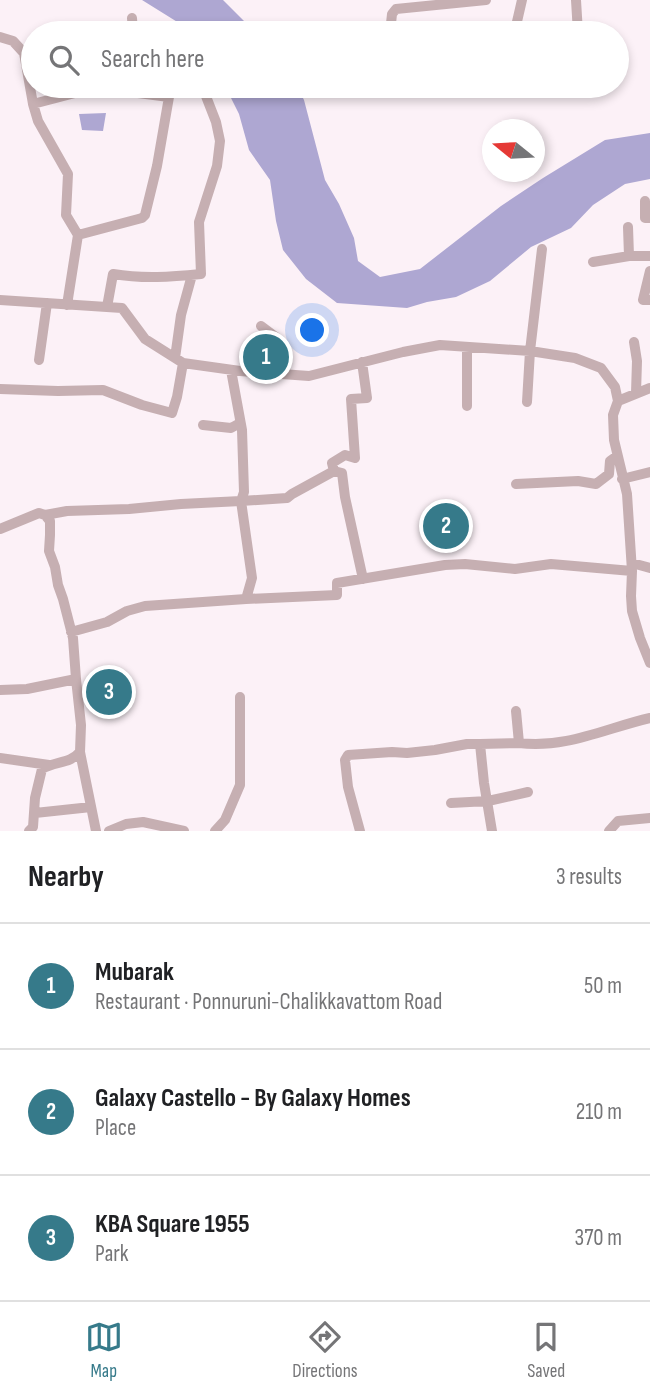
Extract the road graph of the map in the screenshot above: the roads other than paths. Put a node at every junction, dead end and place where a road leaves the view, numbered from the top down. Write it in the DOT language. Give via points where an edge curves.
graph roads {
  1 [pos="486,0"];
  2 [pos="522,0"];
  3 [pos="576,0"];
  4 [pos="395,4"];
  5 [pos="132,18"];
  6 [pos="132,21"];
  7 [pos="517,21"];
  8 [pos="577,21"];
  9 [pos="0,37"];
  10 [pos="21,50"];
  11 [pos="32,98"];
  12 [pos="56,98"];
  13 [pos="169,98"];
  14 [pos="207,98"];
  15 [pos="33,104"];
  16 [pos="645,201"];
  17 [pos="650,218"];
  18 [pos="628,227"];
  19 [pos="78,235"];
  20 [pos="542,249"];
  21 [pos="629,256"];
  22 [pos="650,256"];
  23 [pos="593,262"];
  24 [pos="650,271"];
  25 [pos="192,275"];
  26 [pos="0,300"];
  27 [pos="650,300"];
  28 [pos="47,303"];
  29 [pos="67,305"];
  30 [pos="107,307"];
  31 [pos="261,326"];
  32 [pos="634,342"];
  33 [pos="467,347"];
  34 [pos="530,351"];
  35 [pos="39,360"];
  36 [pos="179,360"];
  37 [pos="362,362"];
  38 [pos="231,370"];
  39 [pos="271,373"];
  40 [pos="650,388"];
  41 [pos="0,389"];
  42 [pos="636,393"];
  43 [pos="618,401"];
  44 [pos="527,402"];
  45 [pos="467,405"];
  46 [pos="240,423"];
  47 [pos="203,425"];
  48 [pos="617,456"];
  49 [pos="334,471"];
  50 [pos="650,472"];
  51 [pos="622,479"];
  52 [pos="516,484"];
  53 [pos="241,501"];
  54 [pos="46,515"];
  55 [pos="0,528"];
  56 [pos="632,567"];
  57 [pos="650,568"];
  58 [pos="363,579"];
  59 [pos="246,599"];
  60 [pos="71,632"];
  61 [pos="650,663"];
  62 [pos="75,680"];
  63 [pos="0,690"];
  64 [pos="240,697"];
  65 [pos="516,711"];
  66 [pos="650,718"];
  67 [pos="519,743"];
  68 [pos="480,744"];
  69 [pos="80,752"];
  70 [pos="0,758"];
  71 [pos="49,765"];
  72 [pos="528,792"];
  73 [pos="488,801"];
  74 [pos="451,803"];
  75 [pos="91,807"];
  76 [pos="35,813"];
  77 [pos="650,818"];
  78 [pos="29,831"];
  79 [pos="96,831"];
  80 [pos="109,831"];
  81 [pos="184,831"];
  82 [pos="215,831"];
  83 [pos="360,831"];
  84 [pos="492,831"];
  85 [pos="609,831"];
  1 -- 4 [label="street"];
  2 -- 7 [label="street"];
  3 -- 8 [label="street"];
  5 -- 6 [label="street"];
  9 -- 10 [label="street"];
  11 -- 15 [label="street"];
  12 -- 15 [label="street"];
  13 -- 19 [label="street" via="145,216"];
  14 -- 25 [label="street" via="220,147 199,222 201,274"];
  15 -- 19 [label="street" via="68,174 66,215"];
  16 -- 17 [label="street" via="645,218"];
  18 -- 21 [label="street"];
  19 -- 29 [label="street"];
  20 -- 34 [label="street"];
  21 -- 22 [label="street"];
  21 -- 23 [label="street"];
  24 -- 27 [label="street" via="643,300"];
  25 -- 30 [label="street" via="145,278 113,274"];
  25 -- 36 [label="street" via="181,315"];
  26 -- 28 [label="street"];
  28 -- 29 [label="street"];
  28 -- 35 [label="street"];
  29 -- 30 [label="street"];
  30 -- 36 [label="street" via="122,308 145,339"];
  31 -- 39 [label="street" via="277,338"];
  32 -- 42 [label="street"];
  33 -- 34 [label="street"];
  33 -- 37 [label="street" via="440,345"];
  33 -- 45 [label="street"];
  34 -- 43 [label="street" via="575,358 601,368 615,387"];
  34 -- 44 [label="street"];
  36 -- 38 [label="street"];
  36 -- 41 [label="street" via="172,413 103,390"];
  37 -- 39 [label="street" via="309,376"];
  37 -- 49 [label="street" via="367,398 351,399 355,458 345,455 332,463"];
  38 -- 39 [label="street"];
  38 -- 46 [label="street"];
  40 -- 42 [label="street"];
  42 -- 43 [label="street"];
  43 -- 48 [label="street" via="613,415"];
  46 -- 47 [label="street" via="231,428"];
  46 -- 53 [label="street"];
  48 -- 51 [label="street"];
  48 -- 52 [label="street" via="610,461 609,474 596,484"];
  49 -- 53 [label="street" via="287,498"];
  49 -- 58 [label="street" via="342,474"];
  50 -- 51 [label="street"];
  51 -- 56 [label="street"];
  53 -- 54 [label="street"];
  53 -- 59 [label="street" via="252,578"];
  54 -- 55 [label="street" via="39,513"];
  54 -- 60 [label="street" via="49,551"];
  56 -- 57 [label="street"];
  56 -- 58 [label="street" via="551,564 515,569 465,564"];
  56 -- 61 [label="street" via="632,611"];
  58 -- 59 [label="street" via="337,583 337,595"];
  59 -- 60 [label="street" via="145,606"];
  60 -- 62 [label="street"];
  62 -- 63 [label="street"];
  62 -- 69 [label="street"];
  64 -- 82 [label="street" via="240,785 225,820"];
  65 -- 67 [label="street"];
  66 -- 67 [label="street" via="571,741 538,746"];
  67 -- 68 [label="street"];
  68 -- 73 [label="street"];
  68 -- 83 [label="street" via="348,755 348,787"];
  69 -- 71 [label="street" via="74,760"];
  69 -- 75 [label="street"];
  70 -- 71 [label="street"];
  71 -- 76 [label="street" via="42,769 38,782"];
  72 -- 73 [label="street"];
  73 -- 74 [label="street"];
  73 -- 84 [label="street"];
  75 -- 76 [label="street"];
  75 -- 79 [label="street"];
  76 -- 78 [label="street"];
  77 -- 85 [label="street" via="618,821"];
  80 -- 81 [label="street" via="143,822"];
}
